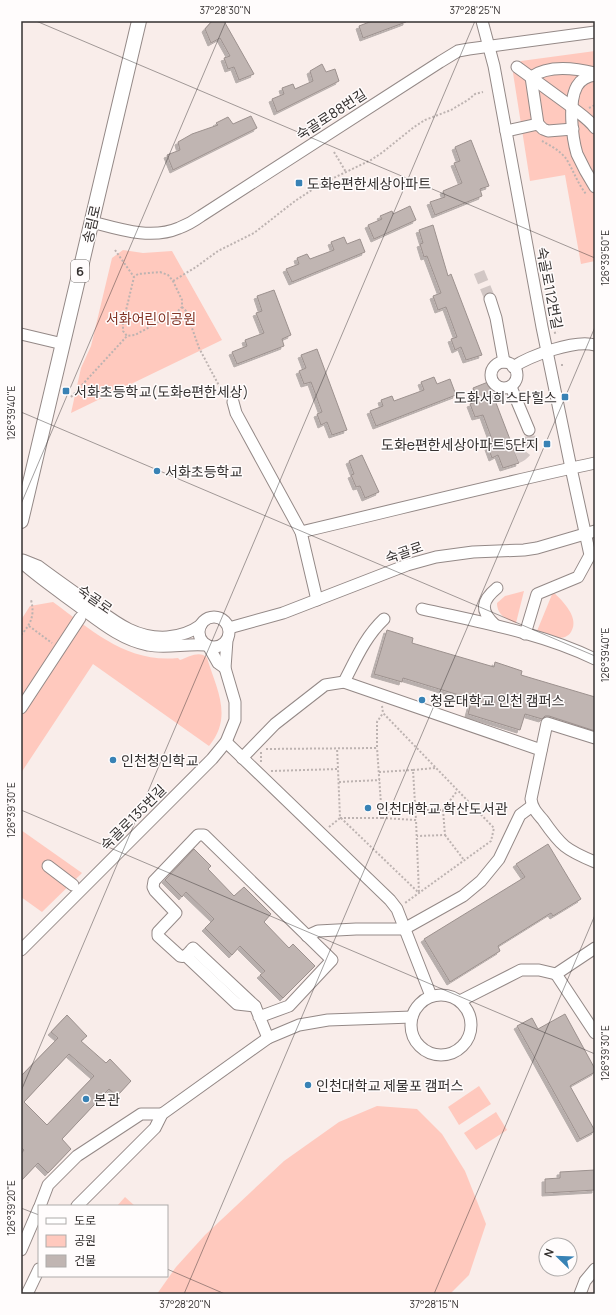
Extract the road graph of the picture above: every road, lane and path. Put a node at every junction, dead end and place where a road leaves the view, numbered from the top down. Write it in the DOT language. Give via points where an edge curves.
graph roads {
  1 [pos="139,21"];
  2 [pos="482,21"];
  3 [pos="595,32"];
  4 [pos="488,46"];
  5 [pos="517,67"];
  6 [pos="595,74"];
  7 [pos="530,77"];
  8 [pos="483,92"];
  9 [pos="572,108"];
  10 [pos="538,124"];
  11 [pos="595,128"];
  12 [pos="573,129"];
  13 [pos="506,131"];
  14 [pos="538,139"];
  15 [pos="334,152"];
  16 [pos="346,172"];
  17 [pos="594,183"];
  18 [pos="586,194"];
  19 [pos="92,222"];
  20 [pos="115,250"];
  21 [pos="134,277"];
  22 [pos="172,281"];
  23 [pos="490,299"];
  24 [pos="182,307"];
  25 [pos="558,332"];
  26 [pos="554,333"];
  27 [pos="21,334"];
  28 [pos="127,336"];
  29 [pos="63,344"];
  30 [pos="595,345"];
  31 [pos="547,352"];
  32 [pos="509,364"];
  33 [pos="565,365"];
  34 [pos="561,366"];
  35 [pos="511,387"];
  36 [pos="224,395"];
  37 [pos="71,397"];
  38 [pos="233,402"];
  39 [pos="529,430"];
  40 [pos="595,463"];
  41 [pos="571,468"];
  42 [pos="21,521"];
  43 [pos="301,532"];
  44 [pos="590,533"];
  45 [pos="21,559"];
  46 [pos="21,562"];
  47 [pos="497,588"];
  48 [pos="31,600"];
  49 [pos="317,600"];
  50 [pos="422,609"];
  51 [pos="80,618"];
  52 [pos="384,619"];
  53 [pos="201,625"];
  54 [pos="494,625"];
  55 [pos="29,626"];
  56 [pos="229,628"];
  57 [pos="525,634"];
  58 [pos="21,635"];
  59 [pos="227,640"];
  60 [pos="208,646"];
  61 [pos="60,648"];
  62 [pos="595,659"];
  63 [pos="225,668"];
  64 [pos="344,682"];
  65 [pos="381,695"];
  66 [pos="21,708"];
  67 [pos="383,714"];
  68 [pos="595,738"];
  69 [pos="226,742"];
  70 [pos="337,748"];
  71 [pos="377,748"];
  72 [pos="541,750"];
  73 [pos="242,758"];
  74 [pos="265,766"];
  75 [pos="435,768"];
  76 [pos="338,769"];
  77 [pos="413,770"];
  78 [pos="379,772"];
  79 [pos="275,776"];
  80 [pos="380,780"];
  81 [pos="339,782"];
  82 [pos="457,791"];
  83 [pos="532,806"];
  84 [pos="415,810"];
  85 [pos="443,810"];
  86 [pos="340,818"];
  87 [pos="382,818"];
  88 [pos="416,820"];
  89 [pos="328,828"];
  90 [pos="445,835"];
  91 [pos="417,836"];
  92 [pos="464,860"];
  93 [pos="595,862"];
  94 [pos="48,866"];
  95 [pos="73,885"];
  96 [pos="419,893"];
  97 [pos="405,903"];
  98 [pos="404,929"];
  99 [pos="307,936"];
  100 [pos="595,948"];
  101 [pos="21,950"];
  102 [pos="556,974"];
  103 [pos="431,996"];
  104 [pos="460,1001"];
  105 [pos="257,1011"];
  106 [pos="412,1017"];
  107 [pos="595,1033"];
  108 [pos="268,1038"];
  109 [pos="162,1114"];
  110 [pos="40,1205"];
  111 [pos="78,1205"];
  112 [pos="38,1209"];
  113 [pos="21,1250"];
  114 [pos="595,1269"];
  115 [pos="38,1271"];
  116 [pos="27,1294"];
  117 [pos="580,1294"];
  1 -- 19 [label="main road, 송림로 / 6"];
  2 -- 4 [label="street, 숙골로112번길"];
  3 -- 4 [label="street, 숙골로88번길"];
  4 -- 13 [label="street, 숙골로112번길"];
  4 -- 19 [label="street, 숙골로88번길" via="464,49 450,56 179,229 159,233 137,233"];
  5 -- 7 [label="street"];
  6 -- 7 [label="street" via="581,70 554,69"];
  6 -- 9 [label="street" via="576,86"];
  7 -- 9 [label="street"];
  7 -- 10 [label="street"];
  8 -- 16 [label="path" via="475,94 451,110 425,120 377,156"];
  9 -- 11 [label="street"];
  9 -- 12 [label="street"];
  10 -- 12 [label="street" via="548,131"];
  10 -- 13 [label="street"];
  12 -- 17 [label="street" via="577,152"];
  13 -- 31 [label="street, 숙골로112번길"];
  14 -- 18 [label="path" via="567,159"];
  15 -- 16 [label="path"];
  16 -- 22 [label="path" via="321,184 259,230 218,251"];
  19 -- 29 [label="main road, 송림로 / 6"];
  20 -- 21 [label="path"];
  21 -- 22 [label="path" via="138,274 160,272 168,275"];
  21 -- 28 [label="path" via="123,323 123,331"];
  22 -- 24 [label="path" via="182,300"];
  23 -- 32 [label="street"];
  24 -- 28 [label="path" via="135,335"];
  24 -- 36 [label="path" via="186,311 199,348"];
  25 -- 26 [label="path"];
  27 -- 29 [label="street"];
  28 -- 37 [label="path"];
  29 -- 42 [label="main road, 송림로 / 6"];
  30 -- 31 [label="street" via="578,344"];
  31 -- 32 [label="street"];
  31 -- 41 [label="street, 숙골로112번길"];
  32 -- 35 [label="street" via="516,371 516,380"];
  32 -- 35 [label="street" via="500,363 492,369 491,379 497,387"];
  33 -- 34 [label="path"];
  35 -- 39 [label="street"];
  38 -- 43 [label="street" via="236,413"];
  40 -- 41 [label="street"];
  41 -- 43 [label="street"];
  41 -- 44 [label="street, 숙골로112번길"];
  43 -- 49 [label="street"];
  44 -- 49 [label="street, 숙골로" via="524,550 473,552 436,557 407,565"];
  44 -- 57 [label="street, 숙골로112번길" via="590,555 578,577 537,594"];
  45 -- 53 [label="street, 숙골로" via="38,566 118,624 140,634 149,637 180,636"];
  46 -- 60 [label="street, 숙골로" via="36,576 92,616 129,639 158,647 190,644"];
  47 -- 54 [label="street" via="486,599 484,606 485,613"];
  48 -- 55 [label="path" via="33,610"];
  49 -- 56 [label="street, 숙골로" via="283,613"];
  50 -- 54 [label="street"];
  51 -- 61 [label="street"];
  52 -- 64 [label="street" via="364,642"];
  53 -- 56 [label="street, 숙골로" via="207,619 216,617 224,621"];
  53 -- 60 [label="street" via="199,634 202,642"];
  54 -- 57 [label="street"];
  55 -- 58 [label="path"];
  55 -- 61 [label="path"];
  56 -- 59 [label="street"];
  57 -- 62 [label="street" via="576,650"];
  59 -- 60 [label="street, 숙골로" via="217,648"];
  59 -- 63 [label="street, 숙골로135번길"];
  60 -- 63 [label="street, 숙골로135번길" via="218,663"];
  61 -- 66 [label="street"];
  63 -- 69 [label="street, 숙골로135번길" via="236,711"];
  64 -- 65 [label="street"];
  64 -- 73 [label="street" via="326,685 275,724"];
  65 -- 67 [label="path"];
  65 -- 72 [label="street"];
  67 -- 71 [label="path" via="377,722"];
  67 -- 75 [label="path"];
  68 -- 72 [label="street" via="547,724"];
  69 -- 73 [label="street"];
  69 -- 101 [label="street, 숙골로135번길"];
  70 -- 71 [label="path"];
  70 -- 74 [label="path" via="262,748 260,760"];
  70 -- 76 [label="path"];
  71 -- 78 [label="path"];
  72 -- 83 [label="street" via="532,791"];
  73 -- 98 [label="street" via="390,900 397,909"];
  75 -- 77 [label="path"];
  75 -- 82 [label="path"];
  76 -- 79 [label="path" via="270,771"];
  76 -- 81 [label="path"];
  77 -- 78 [label="path"];
  77 -- 84 [label="path"];
  78 -- 80 [label="path"];
  80 -- 81 [label="path"];
  80 -- 87 [label="path"];
  81 -- 86 [label="path"];
  82 -- 85 [label="path"];
  82 -- 92 [label="path" via="494,828 491,841"];
  83 -- 93 [label="street" via="564,847"];
  83 -- 98 [label="street" via="520,815 499,859 481,881 463,896"];
  84 -- 85 [label="path"];
  84 -- 88 [label="path"];
  85 -- 90 [label="path"];
  86 -- 87 [label="path"];
  86 -- 89 [label="path"];
  86 -- 96 [label="path"];
  87 -- 88 [label="path"];
  88 -- 91 [label="path"];
  90 -- 91 [label="path"];
  90 -- 92 [label="path"];
  91 -- 96 [label="path"];
  92 -- 96 [label="path"];
  94 -- 95 [label="street"];
  96 -- 97 [label="path"];
  98 -- 99 [label="street" via="318,931"];
  98 -- 103 [label="street"];
  99 -- 105 [label="street" via="332,960 290,1006"];
  99 -- 105 [label="street" via="204,835 198,835 154,881 153,887 176,913 158,932 158,936 180,956 186,956 237,1004"];
  100 -- 102 [label="street"];
  102 -- 104 [label="street" via="539,970 521,970"];
  102 -- 107 [label="street"];
  103 -- 104 [label="street" via="449,995"];
  103 -- 106 [label="street" via="417,1006"];
  104 -- 106 [label="street" via="468,1011 470,1032 463,1045 451,1053 437,1055 423,1049 411,1031"];
  105 -- 108 [label="street"];
  106 -- 108 [label="street" via="328,1020 299,1025"];
  108 -- 109 [label="street"];
  109 -- 110 [label="street" via="141,1114 77,1156 48,1186"];
  109 -- 111 [label="street" via="155,1128"];
  112 -- 113 [label="street"];
  114 -- 117 [label="street" via="585,1281"];
  115 -- 116 [label="street"];
}
